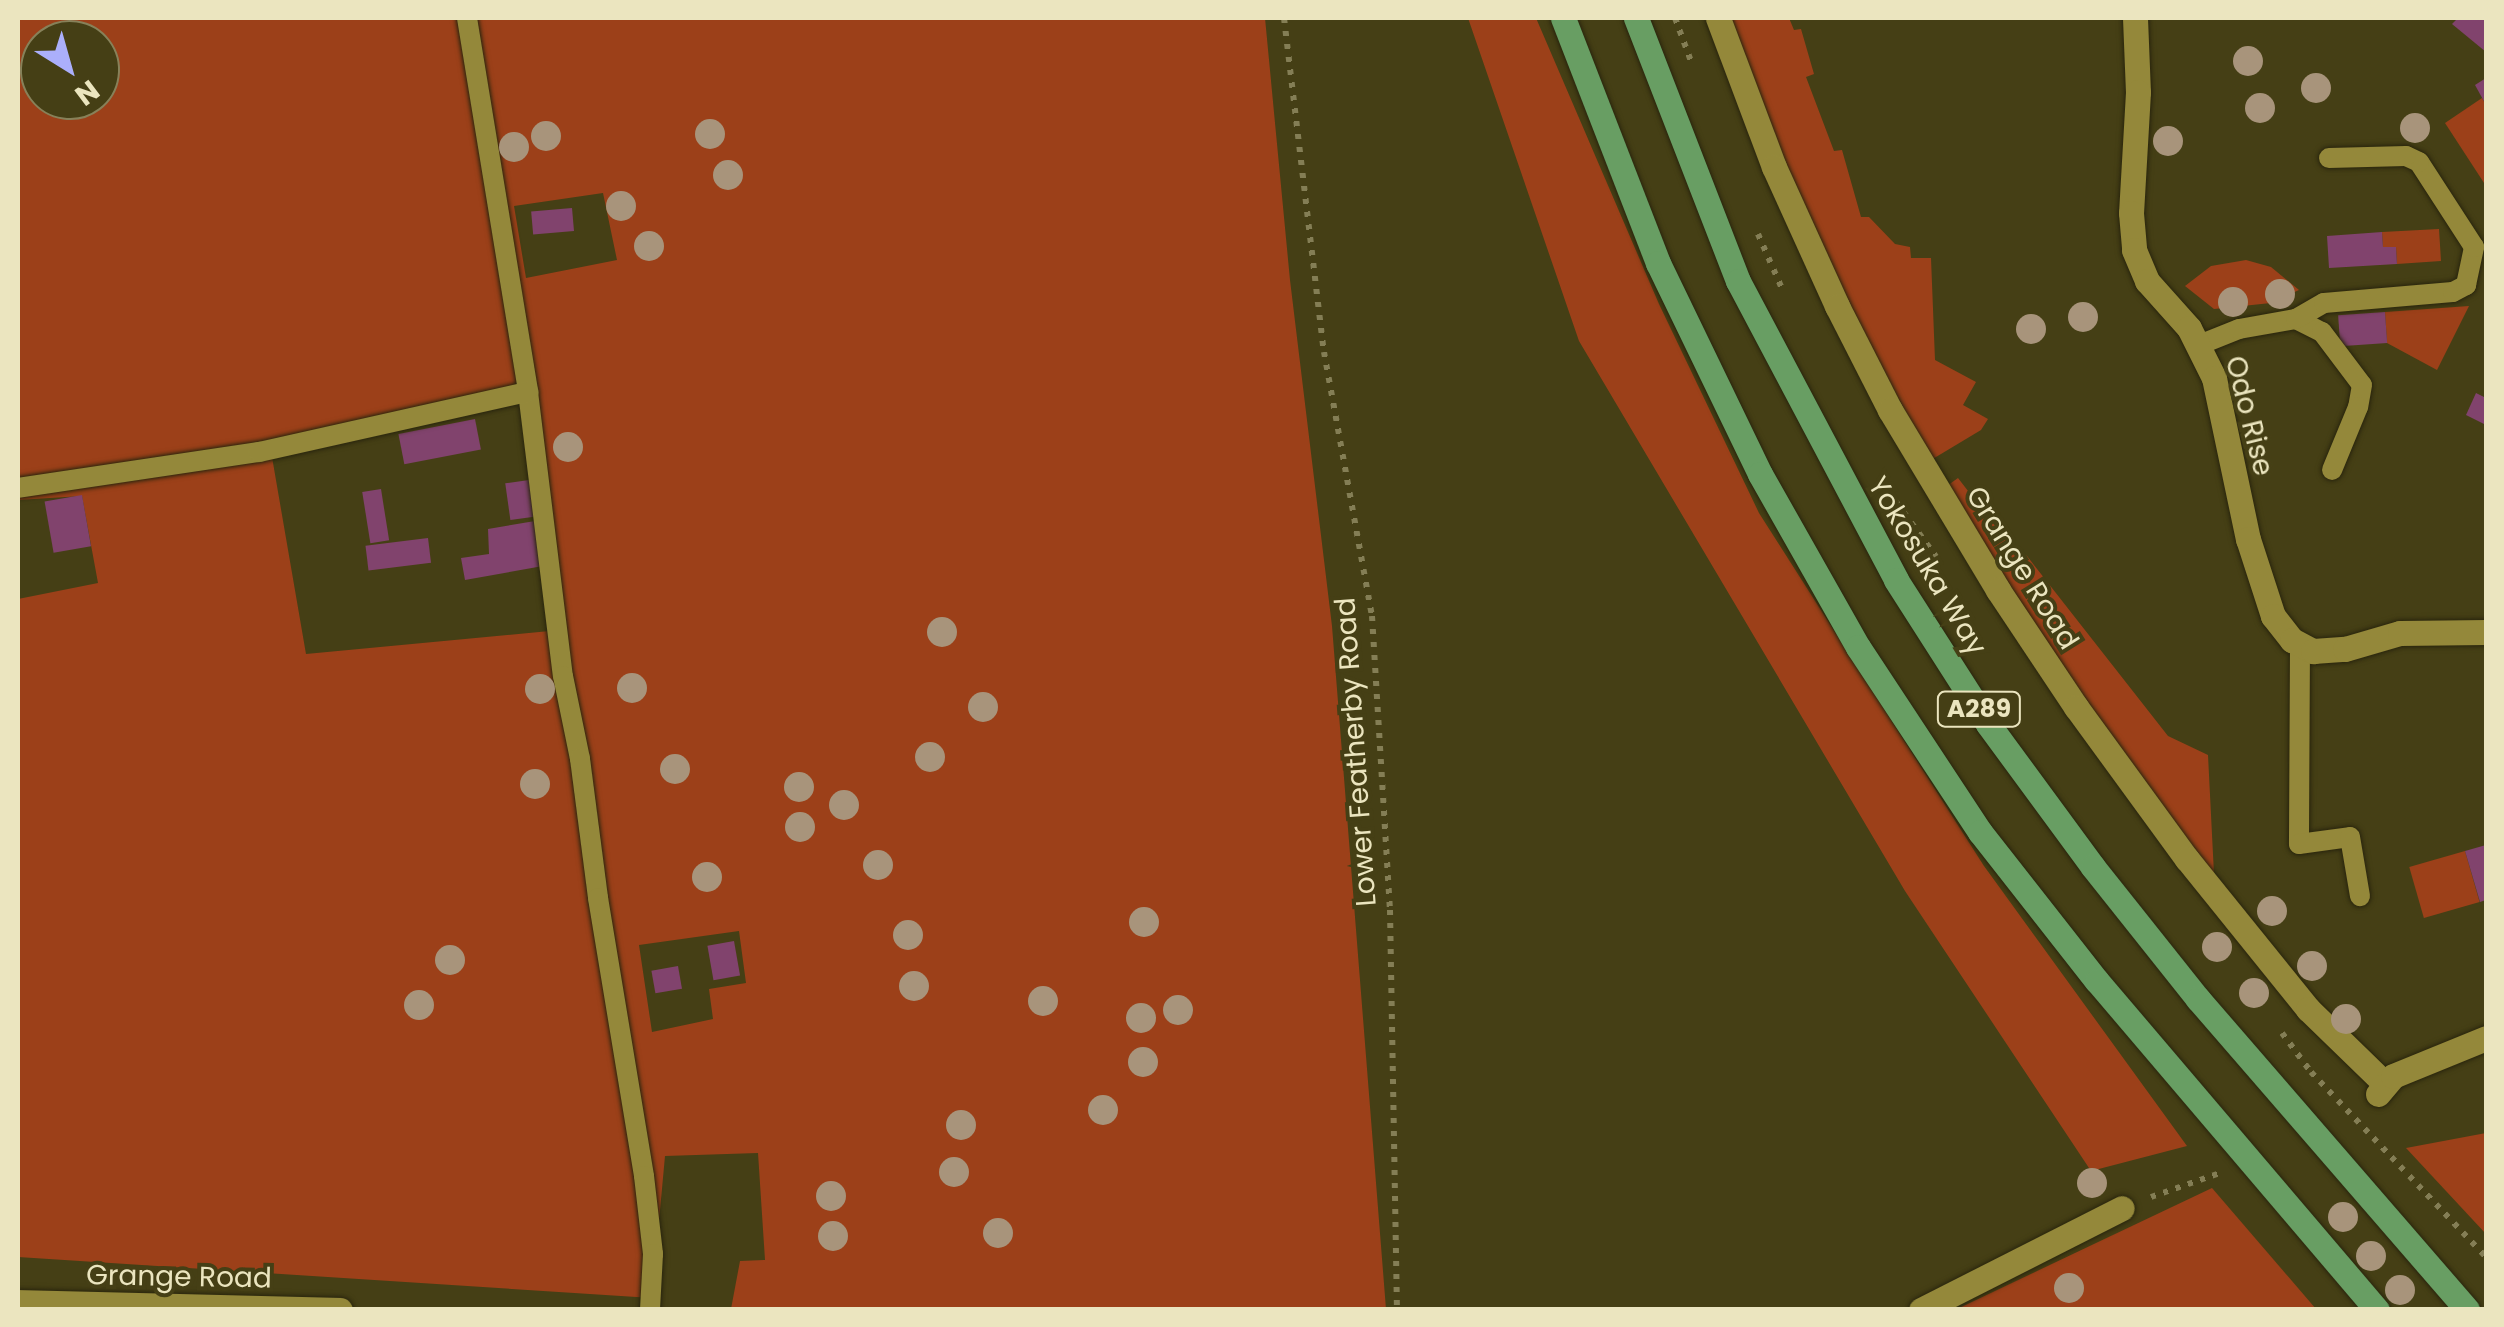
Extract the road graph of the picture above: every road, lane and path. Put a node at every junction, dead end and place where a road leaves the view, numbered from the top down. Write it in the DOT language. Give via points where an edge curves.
graph roads {
  1 [pos="467,18"];
  2 [pos="1284,18"];
  3 [pos="1563,18"];
  4 [pos="1636,18"];
  5 [pos="1718,18"];
  6 [pos="2134,18"];
  7 [pos="2328,158"];
  8 [pos="2296,319"];
  9 [pos="2199,345"];
  10 [pos="528,392"];
  11 [pos="2332,470"];
  12 [pos="18,488"];
  13 [pos="2486,632"];
  14 [pos="2300,646"];
  15 [pos="2360,896"];
  16 [pos="2486,1038"];
  17 [pos="2249,1162"];
  18 [pos="2122,1208"];
  19 [pos="18,1302"];
  20 [pos="340,1310"];
  21 [pos="650,1310"];
  22 [pos="1397,1310"];
  23 [pos="1921,1310"];
  24 [pos="2376,1310"];
  25 [pos="2467,1310"];
  1 -- 10 [label="lane"];
  2 -- 22 [label="path, Lower Featherby Road" via="1324,352 1372,616 1390,910"];
  3 -- 17 [label="main road, A289" via="1658,263 1760,474 1858,647 1980,832"];
  4 -- 25 [label="main road, Yokosuka Way / A289" via="1738,281 1896,580 1988,724 2198,999"];
  5 -- 16 [label="street, Grange Road" via="1774,167 1890,410 1998,590 2186,859 2308,1009 2384,1083"];
  6 -- 9 [label="street, Odo Rise" via="2134,250 2147,281"];
  7 -- 8 [label="lane" via="2412,157 2474,255 2459,292 2324,304"];
  8 -- 9 [label="lane" via="2239,329"];
  8 -- 11 [label="lane" via="2322,332 2362,385"];
  9 -- 14 [label="street, Odo Rise" via="2218,390 2263,594"];
  10 -- 12 [label="lane" via="259,452"];
  10 -- 21 [label="lane" via="563,676 644,1176"];
  13 -- 14 [label="street" via="2400,633 2332,651"];
  14 -- 15 [label="lane" via="2299,844 2350,837"];
  17 -- 18 [label="path"];
  17 -- 24 [label="main road, A289"];
  18 -- 23 [label="street"];
  19 -- 20 [label="street, Grange Road"];
}
